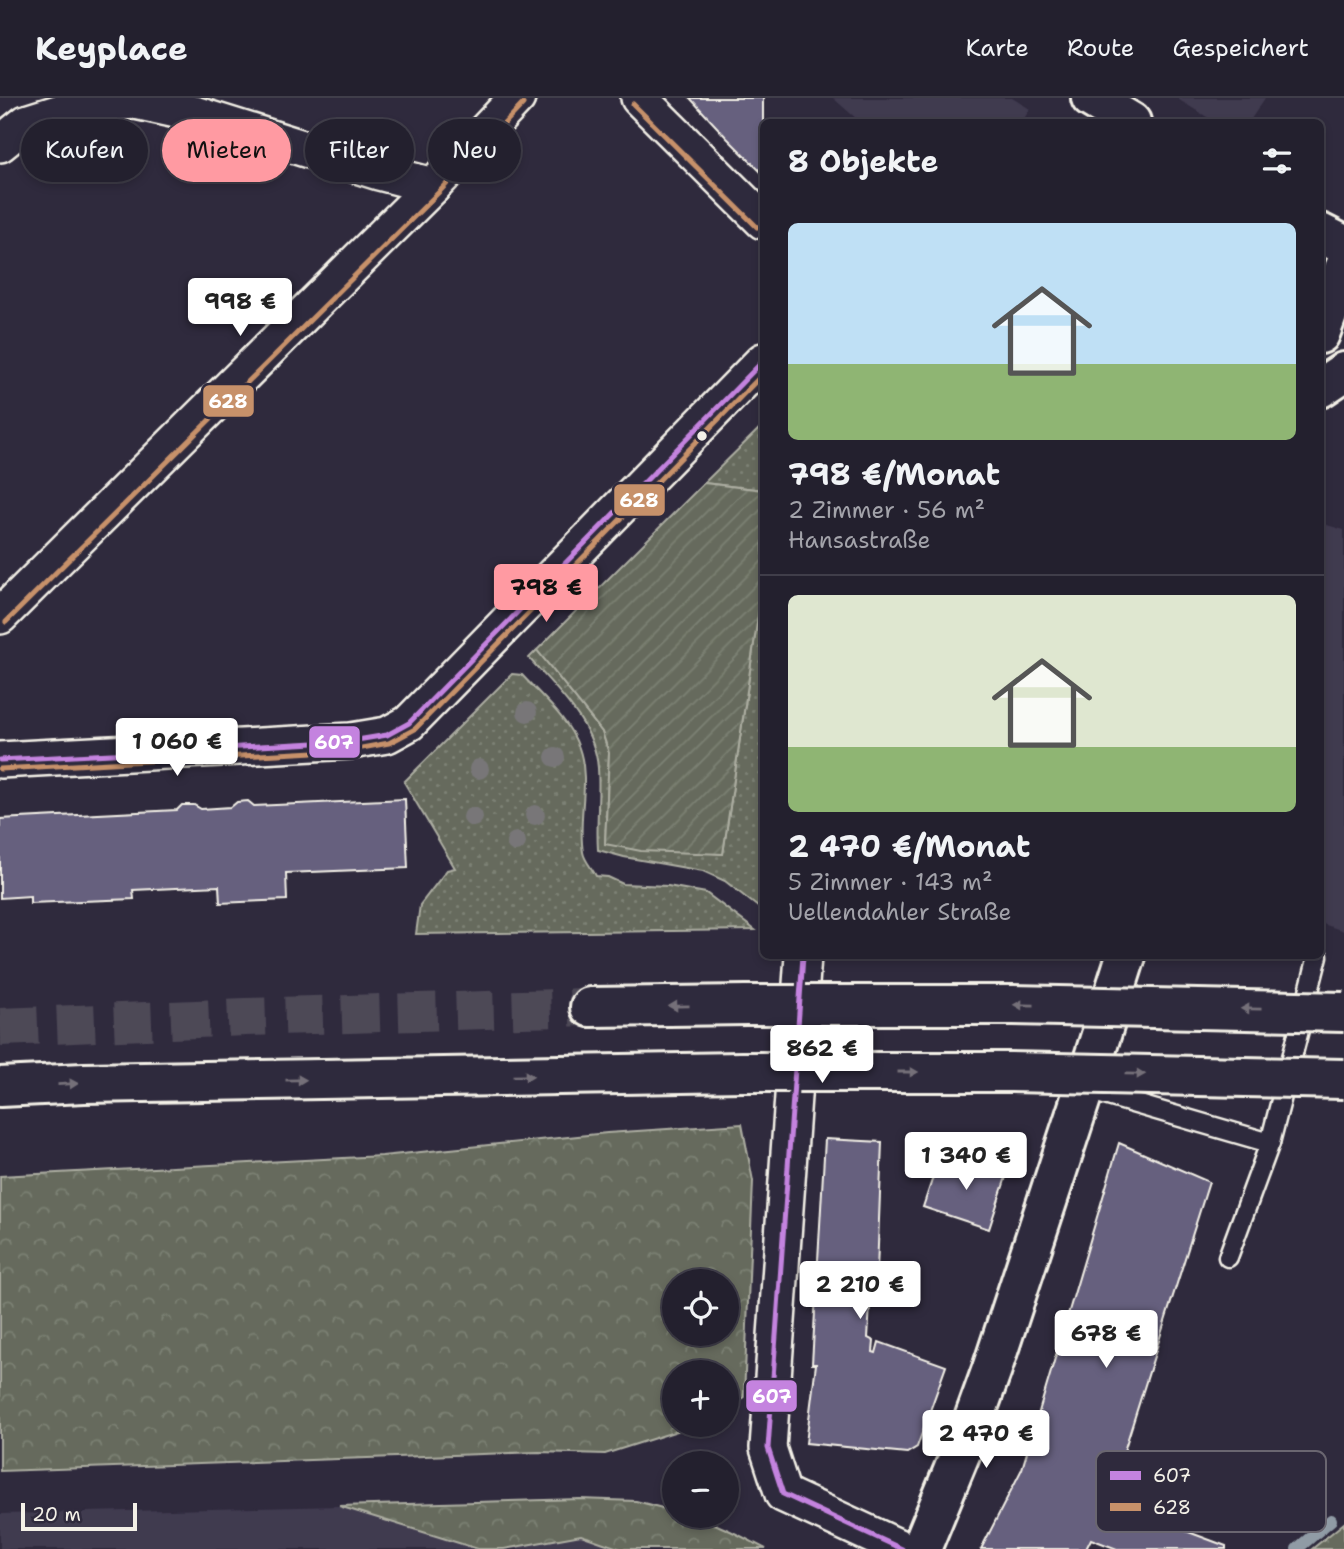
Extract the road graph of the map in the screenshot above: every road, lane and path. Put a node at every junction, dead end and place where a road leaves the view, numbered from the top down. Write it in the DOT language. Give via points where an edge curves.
graph roads {
  1 [pos="517,98"];
  2 [pos="639,98"];
  3 [pos="1091,98"];
  4 [pos="1126,119"];
  5 [pos="0,144"];
  6 [pos="433,186"];
  7 [pos="760,217"];
  8 [pos="1324,235"];
  9 [pos="1344,245"];
  10 [pos="1344,269"];
  11 [pos="1324,323"];
  12 [pos="760,364"];
  13 [pos="1344,372"];
  14 [pos="1324,385"];
  15 [pos="0,616"];
  16 [pos="0,760"];
  17 [pos="803,959"];
  18 [pos="1125,959"];
  19 [pos="1317,959"];
  20 [pos="590,1007"];
  21 [pos="1344,1012"];
  22 [pos="1344,1079"];
  23 [pos="0,1087"];
  24 [pos="1084,1089"];
  25 [pos="1270,1143"];
  26 [pos="1228,1257"];
  27 [pos="902,1549"];
  28 [pos="921,1549"];
  1 -- 6 [label="street"];
  2 -- 7 [label="street"];
  3 -- 4 [label="main road"];
  5 -- 6 [label="street" via="26,122 83,104 135,101 194,114"];
  6 -- 15 [label="street"];
  8 -- 9 [label="main road"];
  10 -- 11 [label="main road"];
  12 -- 16 [label="street" via="409,723 387,735 351,741"];
  13 -- 14 [label="main road"];
  17 -- 27 [label="street" via="768,1448 783,1494"];
  18 -- 24 [label="main road"];
  19 -- 25 [label="lane"];
  21 -- 20 [label="main road, one-way, bridge" via="1013,1005"];
  23 -- 22 [label="main road, one-way, bridge" via="742,1072"];
  24 -- 25 [label="lane"];
  24 -- 28 [label="main road" via="992,1369"];
  25 -- 26 [label="lane"];
}
